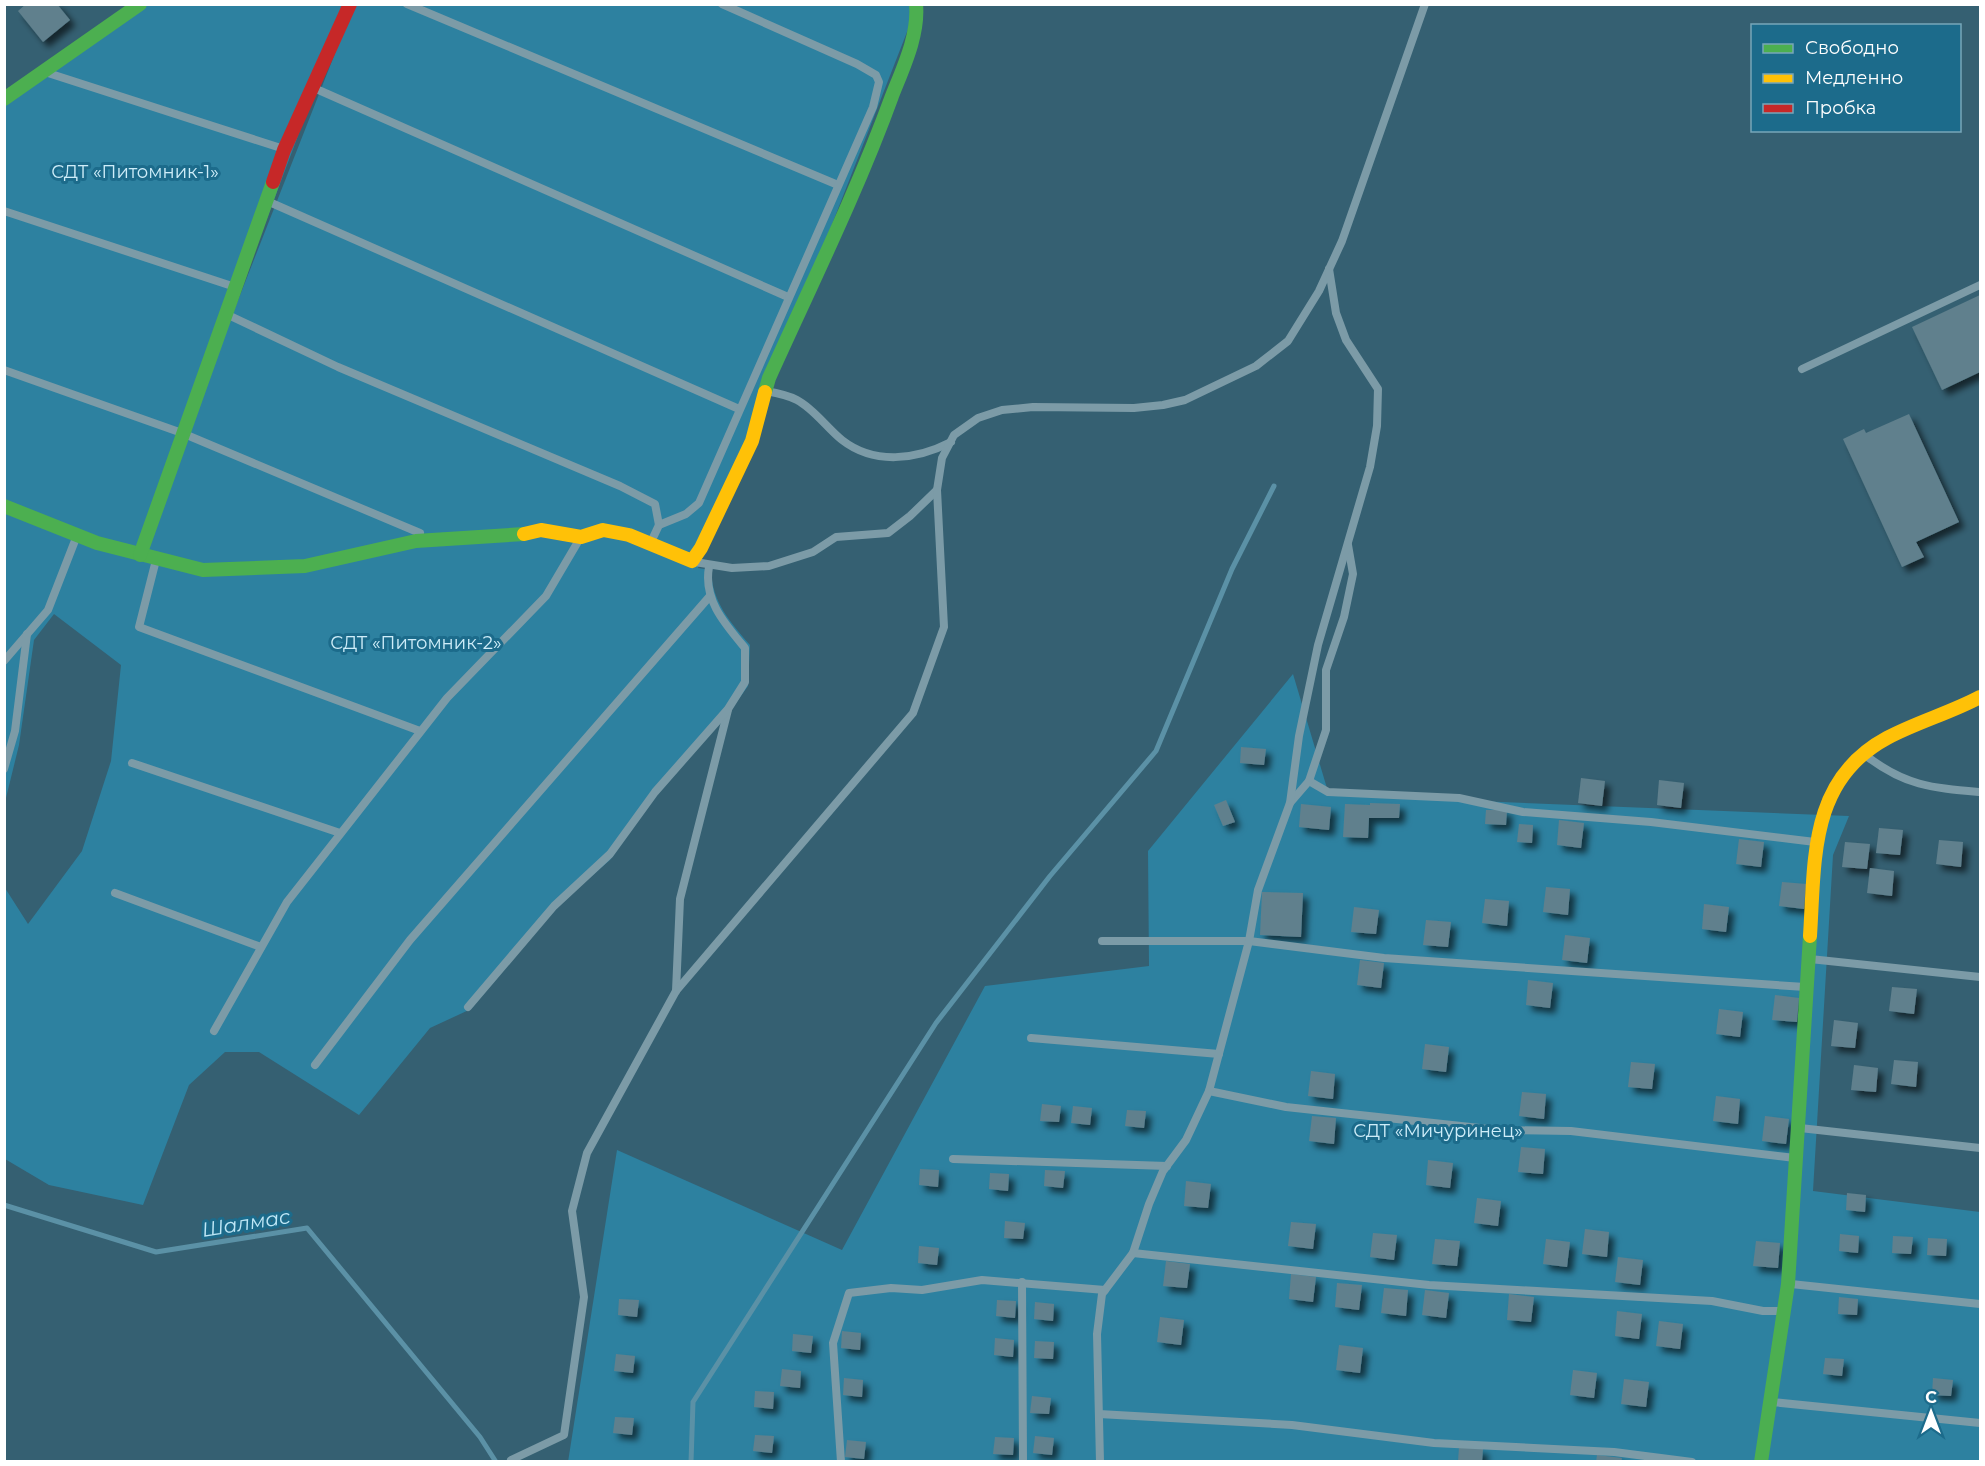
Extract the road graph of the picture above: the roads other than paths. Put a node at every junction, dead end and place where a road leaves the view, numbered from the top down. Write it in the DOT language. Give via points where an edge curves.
graph roads {
  1 [pos="140,4"];
  2 [pos="350,4"];
  3 [pos="407,4"];
  4 [pos="722,4"];
  5 [pos="916,4"];
  6 [pos="1425,4"];
  7 [pos="44,72"];
  8 [pos="314,87"];
  9 [pos="4,99"];
  10 [pos="284,150"];
  11 [pos="838,185"];
  12 [pos="267,201"];
  13 [pos="4,211"];
  14 [pos="1329,269"];
  15 [pos="1980,285"];
  16 [pos="236,287"];
  17 [pos="788,297"];
  18 [pos="226,314"];
  19 [pos="4,369"];
  20 [pos="1802,369"];
  21 [pos="766,390"];
  22 [pos="739,410"];
  23 [pos="182,433"];
  24 [pos="951,442"];
  25 [pos="936,490"];
  26 [pos="4,506"];
  27 [pos="659,525"];
  28 [pos="76,535"];
  29 [pos="581,537"];
  30 [pos="437,540"];
  31 [pos="1348,541"];
  32 [pos="651,543"];
  33 [pos="140,555"];
  34 [pos="157,560"];
  35 [pos="692,561"];
  36 [pos="709,567"];
  37 [pos="710,596"];
  38 [pos="27,634"];
  39 [pos="4,661"];
  40 [pos="1980,697"];
  41 [pos="728,709"];
  42 [pos="420,731"];
  43 [pos="1862,753"];
  44 [pos="132,763"];
  45 [pos="4,769"];
  46 [pos="1309,781"];
  47 [pos="1980,792"];
  48 [pos="1290,803"];
  49 [pos="340,833"];
  50 [pos="1816,842"];
  51 [pos="115,893"];
  52 [pos="1102,941"];
  53 [pos="1249,941"];
  54 [pos="261,947"];
  55 [pos="1807,959"];
  56 [pos="1980,977"];
  57 [pos="1805,987"];
  58 [pos="676,991"];
  59 [pos="468,1007"];
  60 [pos="214,1031"];
  61 [pos="1031,1038"];
  62 [pos="1219,1054"];
  63 [pos="315,1065"];
  64 [pos="1209,1091"];
  65 [pos="1797,1128"];
  66 [pos="1980,1148"];
  67 [pos="1795,1158"];
  68 [pos="953,1159"];
  69 [pos="1167,1166"];
  70 [pos="1133,1253"];
  71 [pos="1022,1282"];
  72 [pos="1788,1284"];
  73 [pos="1105,1290"];
  74 [pos="1980,1304"];
  75 [pos="1784,1311"];
  76 [pos="1771,1402"];
  77 [pos="1099,1414"];
  78 [pos="1980,1423"];
  79 [pos="511,1460"];
  80 [pos="841,1461"];
  81 [pos="1023,1461"];
  82 [pos="1100,1461"];
  83 [pos="1692,1461"];
  84 [pos="1761,1461"];
  1 -- 7 [label="street"];
  2 -- 8 [label="street"];
  3 -- 11 [label="lane"];
  4 -- 11 [label="lane" via="876,75 879,82 873,107"];
  5 -- 21 [label="street" via="909,52 877,138"];
  6 -- 14 [label="lane"];
  7 -- 9 [label="street"];
  7 -- 10 [label="lane"];
  8 -- 10 [label="street"];
  8 -- 17 [label="lane"];
  10 -- 12 [label="street"];
  11 -- 17 [label="lane"];
  12 -- 16 [label="street"];
  12 -- 22 [label="lane"];
  13 -- 16 [label="lane"];
  14 -- 24 [label="lane" via="1288,341 1256,366 1216,386 1163,405 1002,410 978,418 954,435"];
  14 -- 31 [label="lane" via="1336,313 1346,340 1378,389 1370,467"];
  15 -- 20 [label="lane"];
  16 -- 18 [label="street"];
  17 -- 22 [label="lane"];
  18 -- 23 [label="street"];
  18 -- 27 [label="lane" via="338,367 620,486 655,504"];
  19 -- 23 [label="lane"];
  21 -- 24 [label="lane" via="798,400 862,453 885,458 913,456"];
  21 -- 35 [label="street" via="752,441"];
  22 -- 27 [label="lane" via="699,502 686,514"];
  23 -- 30 [label="lane"];
  23 -- 33 [label="street"];
  24 -- 25 [label="lane" via="942,458"];
  25 -- 36 [label="lane" via="888,533 836,537 813,552 769,566"];
  25 -- 58 [label="lane" via="944,627 913,713"];
  26 -- 28 [label="street"];
  27 -- 32 [label="lane"];
  28 -- 33 [label="street"];
  28 -- 38 [label="lane" via="48,610"];
  29 -- 30 [label="street" via="541,530"];
  29 -- 32 [label="street" via="603,530"];
  29 -- 42 [label="lane" via="546,596"];
  30 -- 34 [label="street" via="416,541 306,566 203,570"];
  31 -- 46 [label="lane" via="1353,574 1326,670 1326,730"];
  31 -- 48 [label="lane" via="1315,655"];
  32 -- 35 [label="street"];
  33 -- 34 [label="street"];
  34 -- 42 [label="lane" via="139,627"];
  35 -- 36 [label="lane"];
  36 -- 37 [label="lane" via="706,583"];
  37 -- 41 [label="lane" via="723,622 746,648 745,682"];
  37 -- 63 [label="lane" via="410,940"];
  38 -- 39 [label="lane"];
  38 -- 45 [label="lane" via="15,731"];
  40 -- 43 [label="street" via="1904,728"];
  41 -- 58 [label="lane" via="680,899"];
  41 -- 59 [label="lane" via="655,792 610,854 554,906"];
  42 -- 49 [label="lane"];
  43 -- 47 [label="lane" via="1889,774 1932,788"];
  43 -- 50 [label="street" via="1843,773 1829,799"];
  44 -- 49 [label="lane"];
  46 -- 48 [label="lane"];
  46 -- 50 [label="lane" via="1328,792 1459,798 1523,812 1651,822"];
  48 -- 53 [label="lane" via="1258,890"];
  49 -- 54 [label="lane" via="287,902"];
  50 -- 55 [label="street"];
  51 -- 54 [label="lane"];
  52 -- 53 [label="lane"];
  53 -- 57 [label="lane" via="1384,958"];
  53 -- 62 [label="lane"];
  54 -- 60 [label="lane"];
  55 -- 56 [label="lane"];
  55 -- 57 [label="street"];
  57 -- 65 [label="street"];
  58 -- 79 [label="lane" via="587,1153 575,1199 572,1211 584,1297 564,1435"];
  61 -- 62 [label="lane"];
  62 -- 64 [label="lane"];
  64 -- 67 [label="lane" via="1298,1108 1497,1130 1571,1131"];
  64 -- 69 [label="lane" via="1186,1140"];
  65 -- 66 [label="lane"];
  65 -- 67 [label="street"];
  67 -- 72 [label="street"];
  68 -- 69 [label="lane"];
  69 -- 70 [label="lane"];
  70 -- 73 [label="lane"];
  70 -- 75 [label="lane" via="1418,1284 1712,1301"];
  71 -- 73 [label="lane"];
  71 -- 80 [label="lane" via="981,1280 922,1290 891,1288 849,1293 833,1343"];
  71 -- 81 [label="lane"];
  72 -- 74 [label="lane"];
  72 -- 75 [label="street"];
  73 -- 77 [label="lane" via="1097,1334"];
  75 -- 76 [label="street"];
  76 -- 78 [label="lane"];
  76 -- 84 [label="street"];
  77 -- 82 [label="lane"];
  77 -- 83 [label="lane" via="1292,1425 1434,1443 1614,1452"];
}
